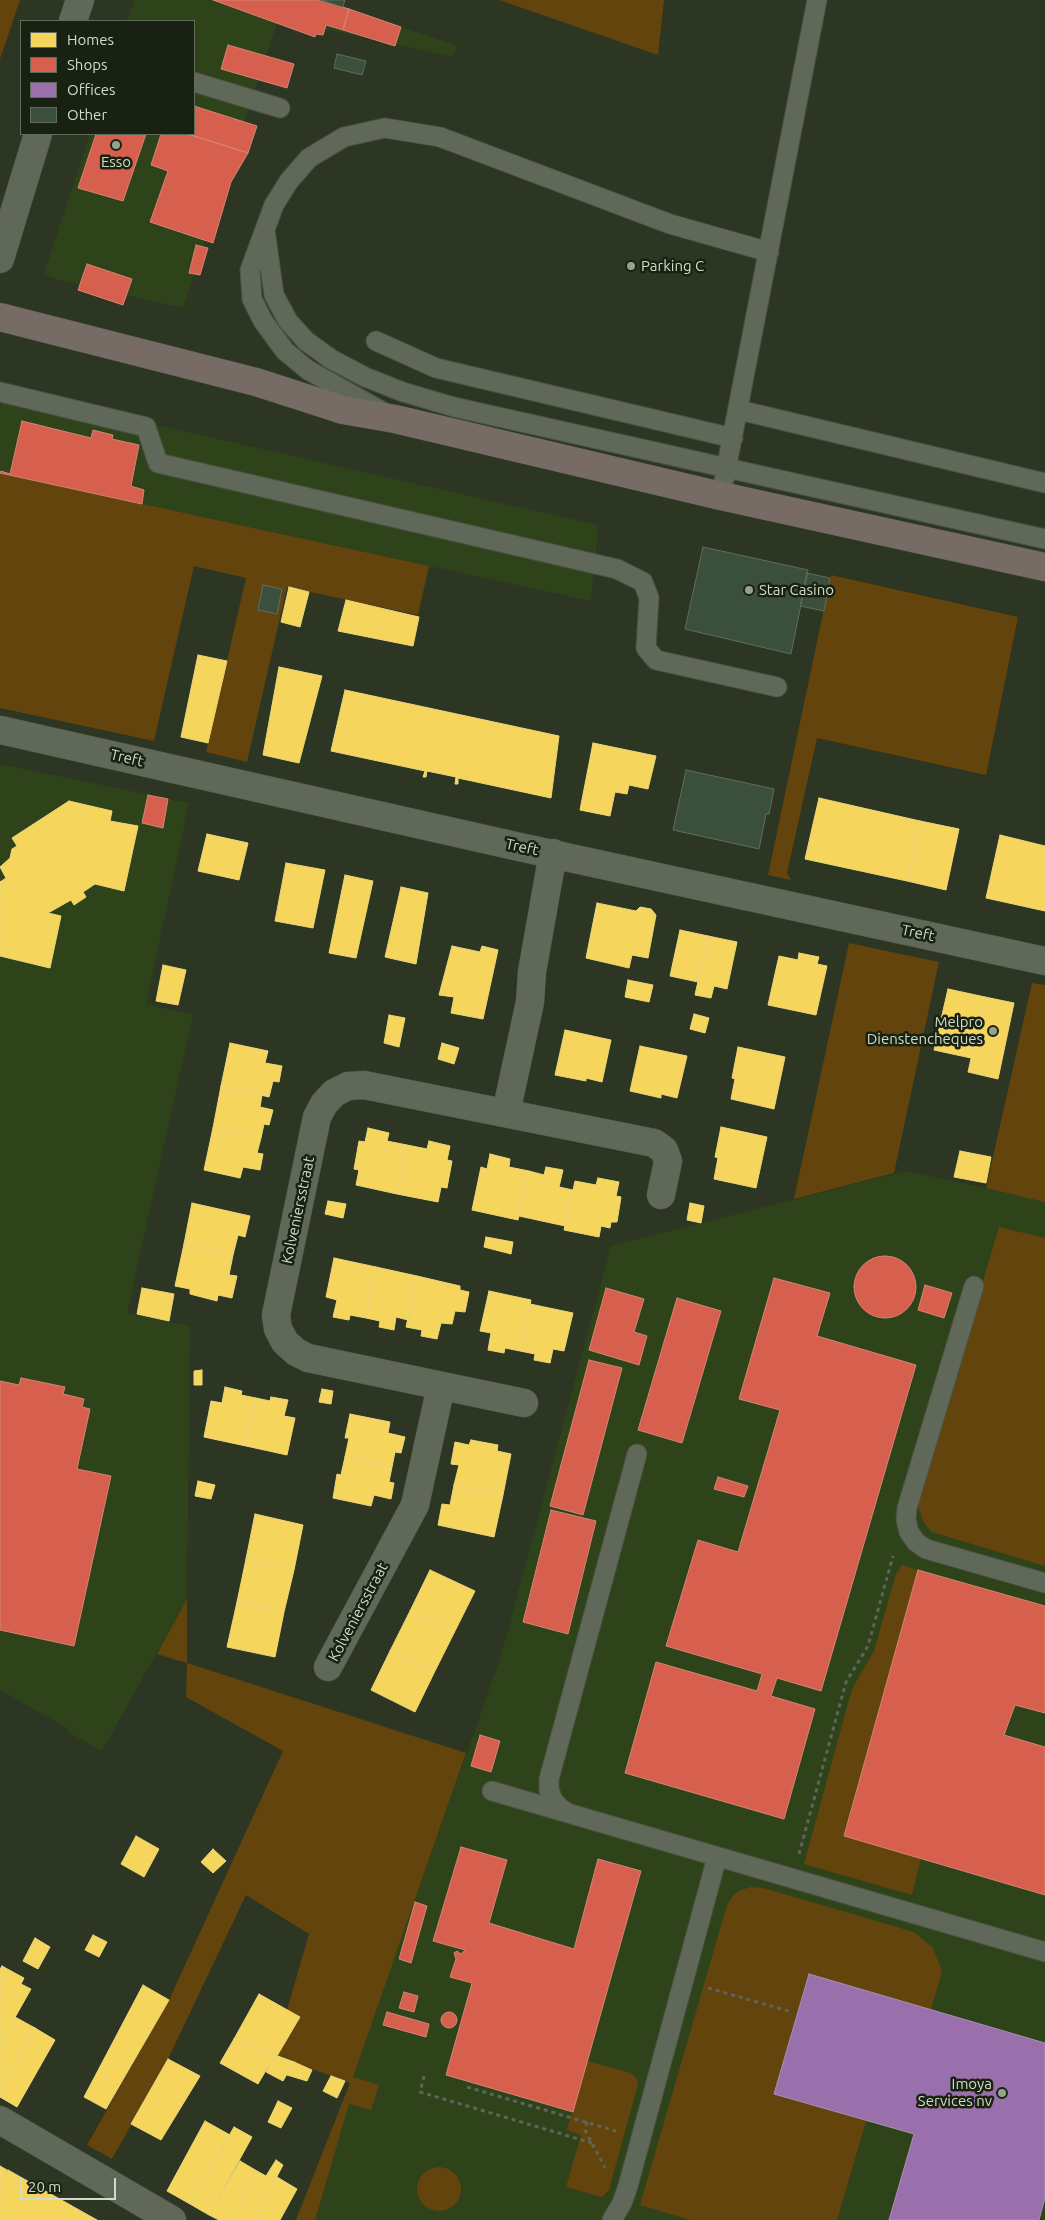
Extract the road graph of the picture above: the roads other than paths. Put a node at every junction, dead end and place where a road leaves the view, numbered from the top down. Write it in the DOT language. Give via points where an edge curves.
graph roads {
  1 [pos="80,0"];
  2 [pos="817,0"];
  3 [pos="73,20"];
  4 [pos="195,82"];
  5 [pos="280,108"];
  6 [pos="38,135"];
  7 [pos="265,230"];
  8 [pos="769,252"];
  9 [pos="0,259"];
  10 [pos="0,317"];
  11 [pos="376,340"];
  12 [pos="0,392"];
  13 [pos="738,410"];
  14 [pos="395,419"];
  15 [pos="733,438"];
  16 [pos="727,468"];
  17 [pos="1045,483"];
  18 [pos="721,496"];
  19 [pos="1045,539"];
  20 [pos="1045,567"];
  21 [pos="777,687"];
  22 [pos="0,730"];
  23 [pos="553,854"];
  24 [pos="1045,961"];
  25 [pos="506,1114"];
  26 [pos="661,1195"];
  27 [pos="974,1286"];
  28 [pos="441,1386"];
  29 [pos="524,1403"];
  30 [pos="636,1454"];
  31 [pos="1045,1583"];
  32 [pos="328,1667"];
  33 [pos="492,1791"];
  34 [pos="569,1814"];
  35 [pos="717,1857"];
  36 [pos="1045,1952"];
  37 [pos="0,2120"];
  38 [pos="144,2213"];
  39 [pos="614,2219"];
  40 [pos="172,2220"];
  1 -- 3 [label="street"];
  2 -- 8 [label="lane"];
  4 -- 5 [label="lane"];
  6 -- 9 [label="street"];
  7 -- 8 [label="lane" via="274,205 309,158 344,137 385,128 440,137 670,224"];
  7 -- 14 [label="lane" via="250,270 252,299 263,320 285,351 308,370"];
  7 -- 16 [label="lane" via="274,295 288,320 306,341 365,378 454,407"];
  8 -- 13 [label="lane"];
  10 -- 14 [label="highway" via="256,382 343,410"];
  11 -- 15 [label="lane" via="436,368"];
  12 -- 21 [label="lane" via="146,427 158,463 617,569 643,582 649,598 646,648 656,660"];
  13 -- 15 [label="lane"];
  13 -- 17 [label="lane"];
  14 -- 18 [label="highway"];
  15 -- 16 [label="lane"];
  16 -- 18 [label="lane"];
  16 -- 19 [label="lane"];
  18 -- 20 [label="highway"];
  22 -- 23 [label="street, Treft"];
  23 -- 24 [label="street, Treft"];
  23 -- 25 [label="street" via="532,972 530,1002"];
  25 -- 26 [label="street, Kolveniersstraat" via="659,1146 668,1161"];
  25 -- 28 [label="street, Kolveniersstraat" via="364,1085 348,1086 334,1093 317,1117 276,1315 278,1329 285,1342 308,1358"];
  27 -- 31 [label="lane" via="906,1520 909,1532 926,1549"];
  28 -- 29 [label="street, Kolveniersstraat"];
  28 -- 32 [label="street, Kolveniersstraat" via="415,1505"];
  30 -- 34 [label="lane" via="549,1780 553,1800"];
  33 -- 34 [label="lane"];
  34 -- 35 [label="lane"];
  35 -- 36 [label="lane"];
  35 -- 39 [label="lane" via="641,2138 622,2203"];
  37 -- 38 [label="street"];
  38 -- 40 [label="street"];
}
